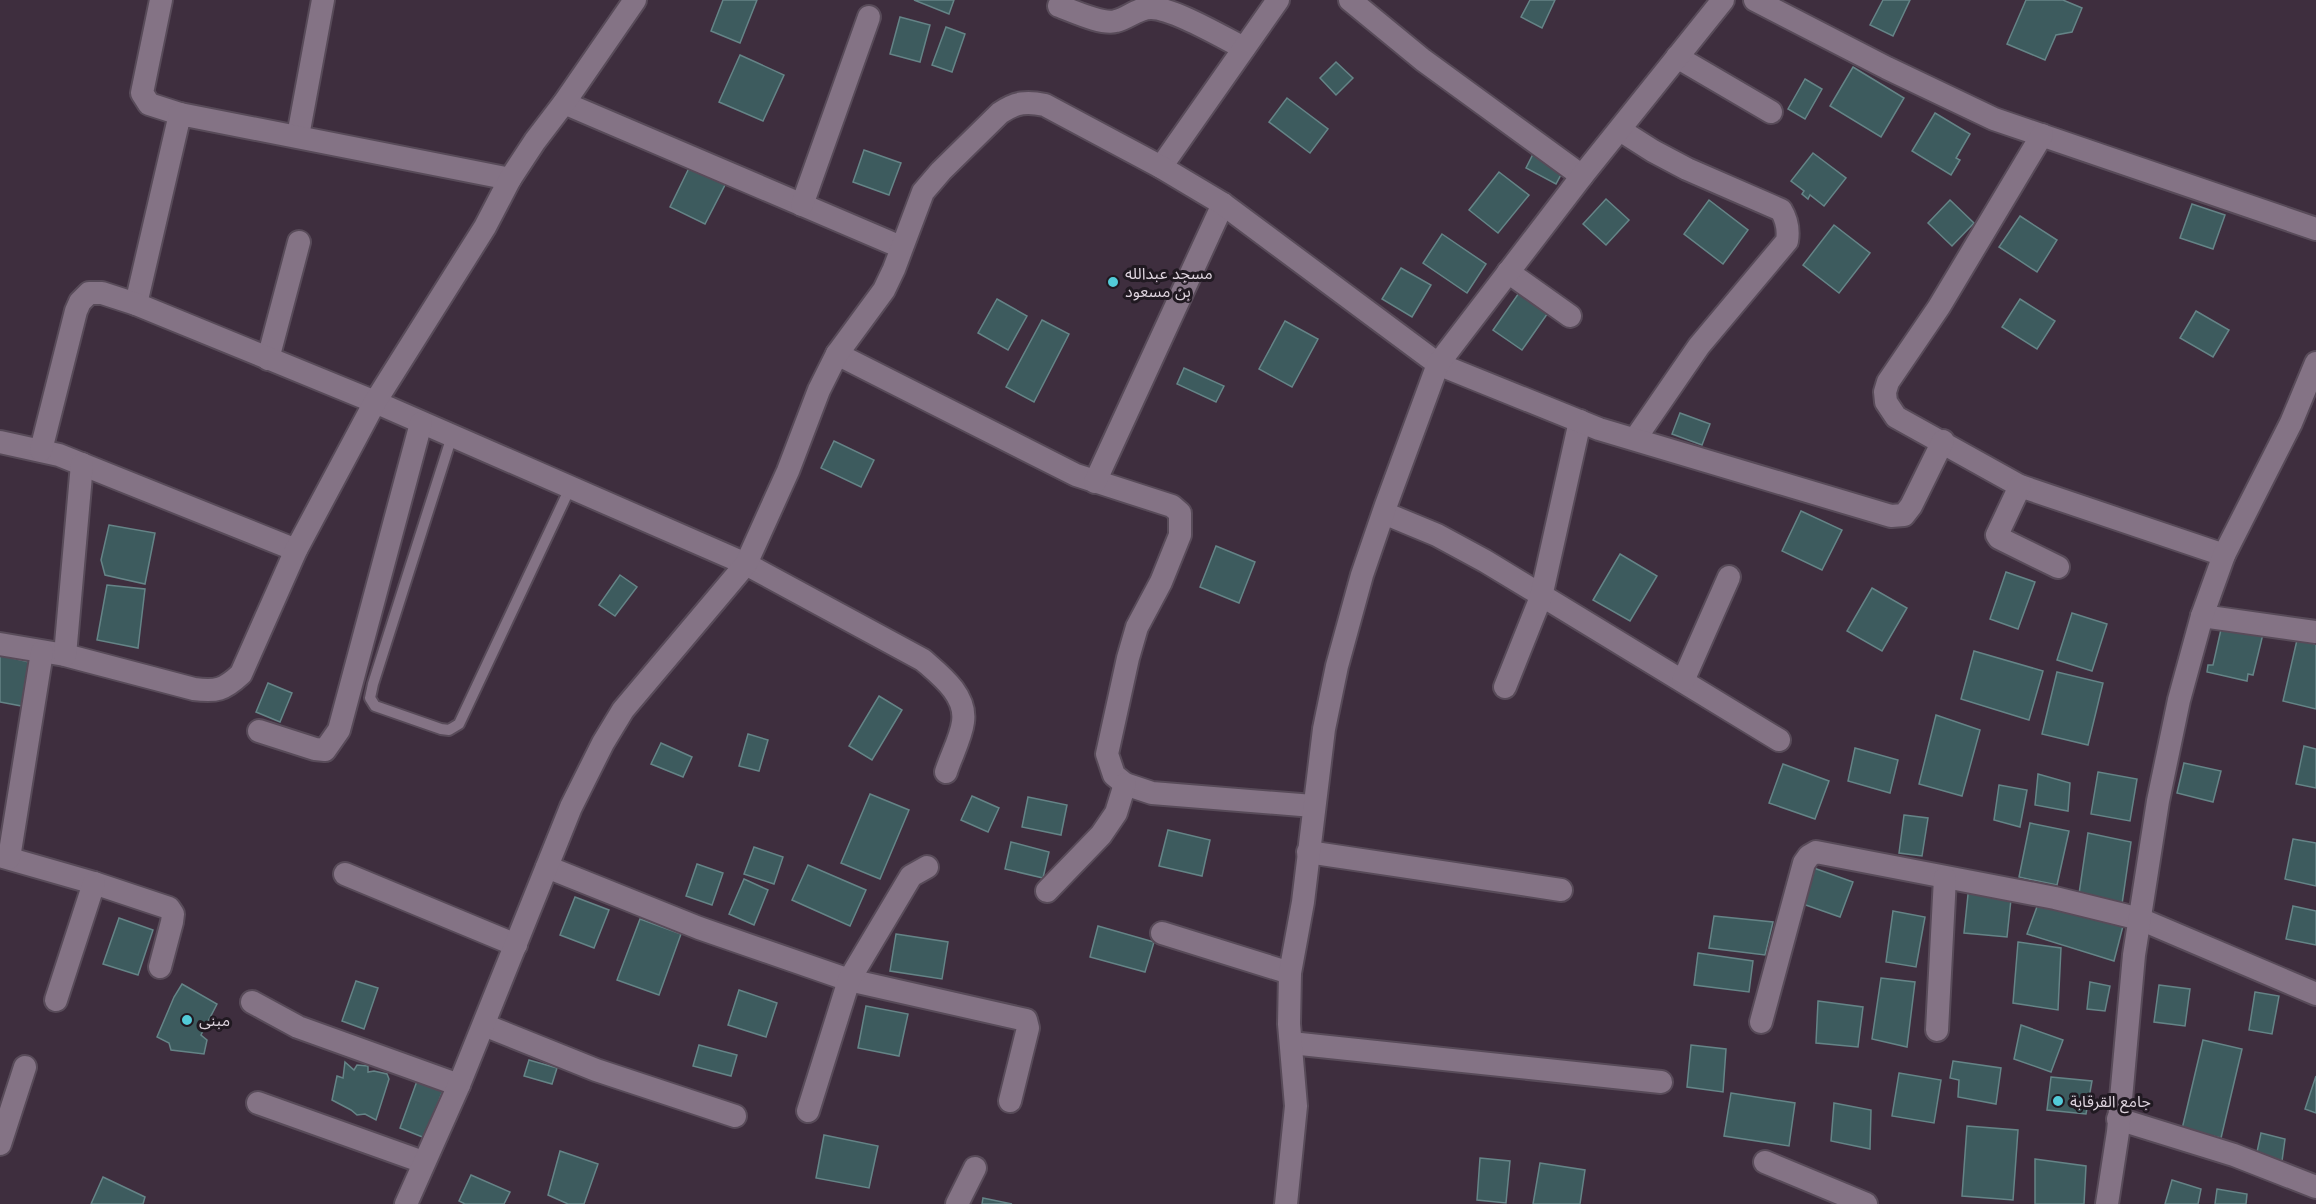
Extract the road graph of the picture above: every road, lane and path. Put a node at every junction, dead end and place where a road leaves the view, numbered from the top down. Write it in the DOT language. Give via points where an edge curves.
graph roads {
  1 [pos="161,0"];
  2 [pos="323,0"];
  3 [pos="635,0"];
  4 [pos="1278,0"];
  5 [pos="1350,0"];
  6 [pos="1723,0"];
  7 [pos="1755,0"];
  8 [pos="1059,6"];
  9 [pos="869,17"];
  10 [pos="1244,48"];
  11 [pos="1677,57"];
  12 [pos="564,103"];
  13 [pos="1772,112"];
  14 [pos="180,114"];
  15 [pos="1620,130"];
  16 [pos="2042,135"];
  17 [pos="298,136"];
  18 [pos="1161,167"];
  19 [pos="1582,176"];
  20 [pos="510,179"];
  21 [pos="1223,204"];
  22 [pos="802,205"];
  23 [pos="2316,230"];
  24 [pos="299,242"];
  25 [pos="901,247"];
  26 [pos="1508,272"];
  27 [pos="136,304"];
  28 [pos="1570,316"];
  29 [pos="837,354"];
  30 [pos="268,359"];
  31 [pos="1438,364"];
  32 [pos="2315,367"];
  33 [pos="375,402"];
  34 [pos="1580,421"];
  35 [pos="421,423"];
  36 [pos="452,436"];
  37 [pos="1635,440"];
  38 [pos="1943,441"];
  39 [pos="0,442"];
  40 [pos="41,450"];
  41 [pos="82,464"];
  42 [pos="1095,482"];
  43 [pos="2020,486"];
  44 [pos="570,488"];
  45 [pos="1384,513"];
  46 [pos="296,550"];
  47 [pos="2224,555"];
  48 [pos="746,564"];
  49 [pos="2058,567"];
  50 [pos="1729,577"];
  51 [pos="1541,597"];
  52 [pos="2202,616"];
  53 [pos="2316,632"];
  54 [pos="0,644"];
  55 [pos="42,652"];
  56 [pos="65,655"];
  57 [pos="1683,681"];
  58 [pos="1504,687"];
  59 [pos="259,731"];
  60 [pos="1779,740"];
  61 [pos="946,772"];
  62 [pos="1125,784"];
  63 [pos="1314,806"];
  64 [pos="1308,852"];
  65 [pos="5,857"];
  66 [pos="547,867"];
  67 [pos="927,867"];
  68 [pos="345,874"];
  69 [pos="1945,878"];
  70 [pos="94,883"];
  71 [pos="1561,890"];
  72 [pos="1047,891"];
  73 [pos="2140,920"];
  74 [pos="1162,933"];
  75 [pos="516,945"];
  76 [pos="159,967"];
  77 [pos="1290,974"];
  78 [pos="849,980"];
  79 [pos="2316,994"];
  80 [pos="56,1000"];
  81 [pos="252,1002"];
  82 [pos="1761,1022"];
  83 [pos="484,1025"];
  84 [pos="1937,1030"];
  85 [pos="1291,1043"];
  86 [pos="25,1067"];
  87 [pos="1661,1082"];
  88 [pos="459,1085"];
  89 [pos="1010,1101"];
  90 [pos="258,1103"];
  91 [pos="808,1111"];
  92 [pos="735,1116"];
  93 [pos="2118,1119"];
  94 [pos="0,1144"];
  95 [pos="423,1162"];
  96 [pos="1765,1162"];
  97 [pos="975,1168"];
  98 [pos="2316,1186"];
  99 [pos="406,1204"];
  100 [pos="957,1204"];
  101 [pos="1287,1204"];
  102 [pos="1866,1204"];
  103 [pos="2108,1204"];
  1 -- 14 [label="street" via="142,93 149,104"];
  2 -- 17 [label="street"];
  3 -- 12 [label="street"];
  4 -- 10 [label="street"];
  5 -- 19 [label="street" via="1423,60"];
  6 -- 11 [label="street"];
  7 -- 16 [label="street" via="1994,119"];
  8 -- 10 [label="street" via="1107,22 1150,8 1166,11"];
  9 -- 22 [label="street"];
  10 -- 18 [label="street"];
  11 -- 13 [label="street"];
  11 -- 15 [label="street"];
  12 -- 20 [label="street"];
  12 -- 22 [label="street"];
  14 -- 17 [label="street"];
  14 -- 27 [label="street"];
  15 -- 19 [label="street"];
  15 -- 37 [label="street" via="1687,169 1781,210 1788,232 1787,241 1699,346"];
  16 -- 23 [label="street"];
  16 -- 38 [label="street" via="1886,388 1886,402 1896,417"];
  17 -- 20 [label="street"];
  18 -- 21 [label="street"];
  18 -- 25 [label="street" via="1046,105 1011,105 923,192"];
  19 -- 26 [label="street"];
  20 -- 33 [label="street" via="485,227"];
  21 -- 31 [label="street"];
  21 -- 42 [label="street"];
  22 -- 25 [label="street"];
  24 -- 30 [label="street"];
  25 -- 29 [label="street" via="884,290"];
  26 -- 28 [label="street"];
  26 -- 31 [label="street"];
  27 -- 30 [label="street"];
  27 -- 40 [label="street" via="102,293 89,293 80,302"];
  29 -- 42 [label="street"];
  29 -- 48 [label="street"];
  30 -- 33 [label="street"];
  31 -- 34 [label="street"];
  31 -- 45 [label="street"];
  32 -- 47 [label="street"];
  33 -- 35 [label="street"];
  33 -- 46 [label="street"];
  34 -- 37 [label="street"];
  34 -- 51 [label="street"];
  35 -- 36 [label="street"];
  35 -- 59 [label="street" via="339,730 325,750"];
  36 -- 44 [label="street"];
  36 -- 44 [label="lane" via="373,684 370,698 375,706 441,729 449,730 459,724"];
  37 -- 38 [label="street" via="1891,516 1904,515 1911,506"];
  38 -- 43 [label="street"];
  39 -- 40 [label="street"];
  40 -- 41 [label="street"];
  41 -- 46 [label="street"];
  41 -- 56 [label="street"];
  42 -- 62 [label="street" via="1172,506 1180,513 1182,522 1161,582 1137,627 1108,743 1114,776"];
  43 -- 47 [label="street"];
  43 -- 49 [label="street" via="1997,535"];
  44 -- 48 [label="street"];
  45 -- 51 [label="street" via="1453,543"];
  45 -- 63 [label="street" via="1337,666"];
  46 -- 56 [label="street" via="241,674 228,686 211,692 194,689"];
  47 -- 52 [label="street"];
  48 -- 61 [label="street" via="922,660 945,679 962,706 963,721"];
  48 -- 66 [label="street" via="622,710 571,807"];
  50 -- 57 [label="street"];
  51 -- 57 [label="street"];
  51 -- 58 [label="street"];
  52 -- 53 [label="street"];
  52 -- 73 [label="street" via="2160,790"];
  54 -- 55 [label="street"];
  55 -- 56 [label="street"];
  55 -- 65 [label="street"];
  57 -- 60 [label="street"];
  62 -- 63 [label="street" via="1152,793"];
  62 -- 72 [label="street" via="1116,813 1101,835"];
  63 -- 64 [label="street"];
  64 -- 71 [label="street"];
  64 -- 77 [label="street"];
  65 -- 70 [label="street"];
  66 -- 75 [label="street"];
  66 -- 78 [label="street" via="699,928"];
  67 -- 78 [label="street" via="911,876"];
  68 -- 75 [label="street"];
  69 -- 73 [label="street" via="2055,898"];
  69 -- 82 [label="street" via="1811,853 1802,872"];
  69 -- 84 [label="street"];
  70 -- 76 [label="street" via="169,908 172,922"];
  70 -- 80 [label="street"];
  73 -- 79 [label="street"];
  73 -- 93 [label="street"];
  74 -- 77 [label="street"];
  75 -- 83 [label="street"];
  77 -- 85 [label="street"];
  78 -- 89 [label="street" via="1026,1020 1028,1028"];
  78 -- 91 [label="street"];
  81 -- 88 [label="street" via="298,1027"];
  83 -- 88 [label="street"];
  83 -- 92 [label="street" via="596,1070"];
  85 -- 87 [label="street"];
  85 -- 101 [label="street" via="1296,1106"];
  86 -- 94 [label="street"];
  88 -- 95 [label="street"];
  90 -- 95 [label="street"];
  93 -- 98 [label="street" via="2234,1155"];
  93 -- 103 [label="street"];
  95 -- 99 [label="street"];
  96 -- 102 [label="street"];
  97 -- 100 [label="street"];
}
